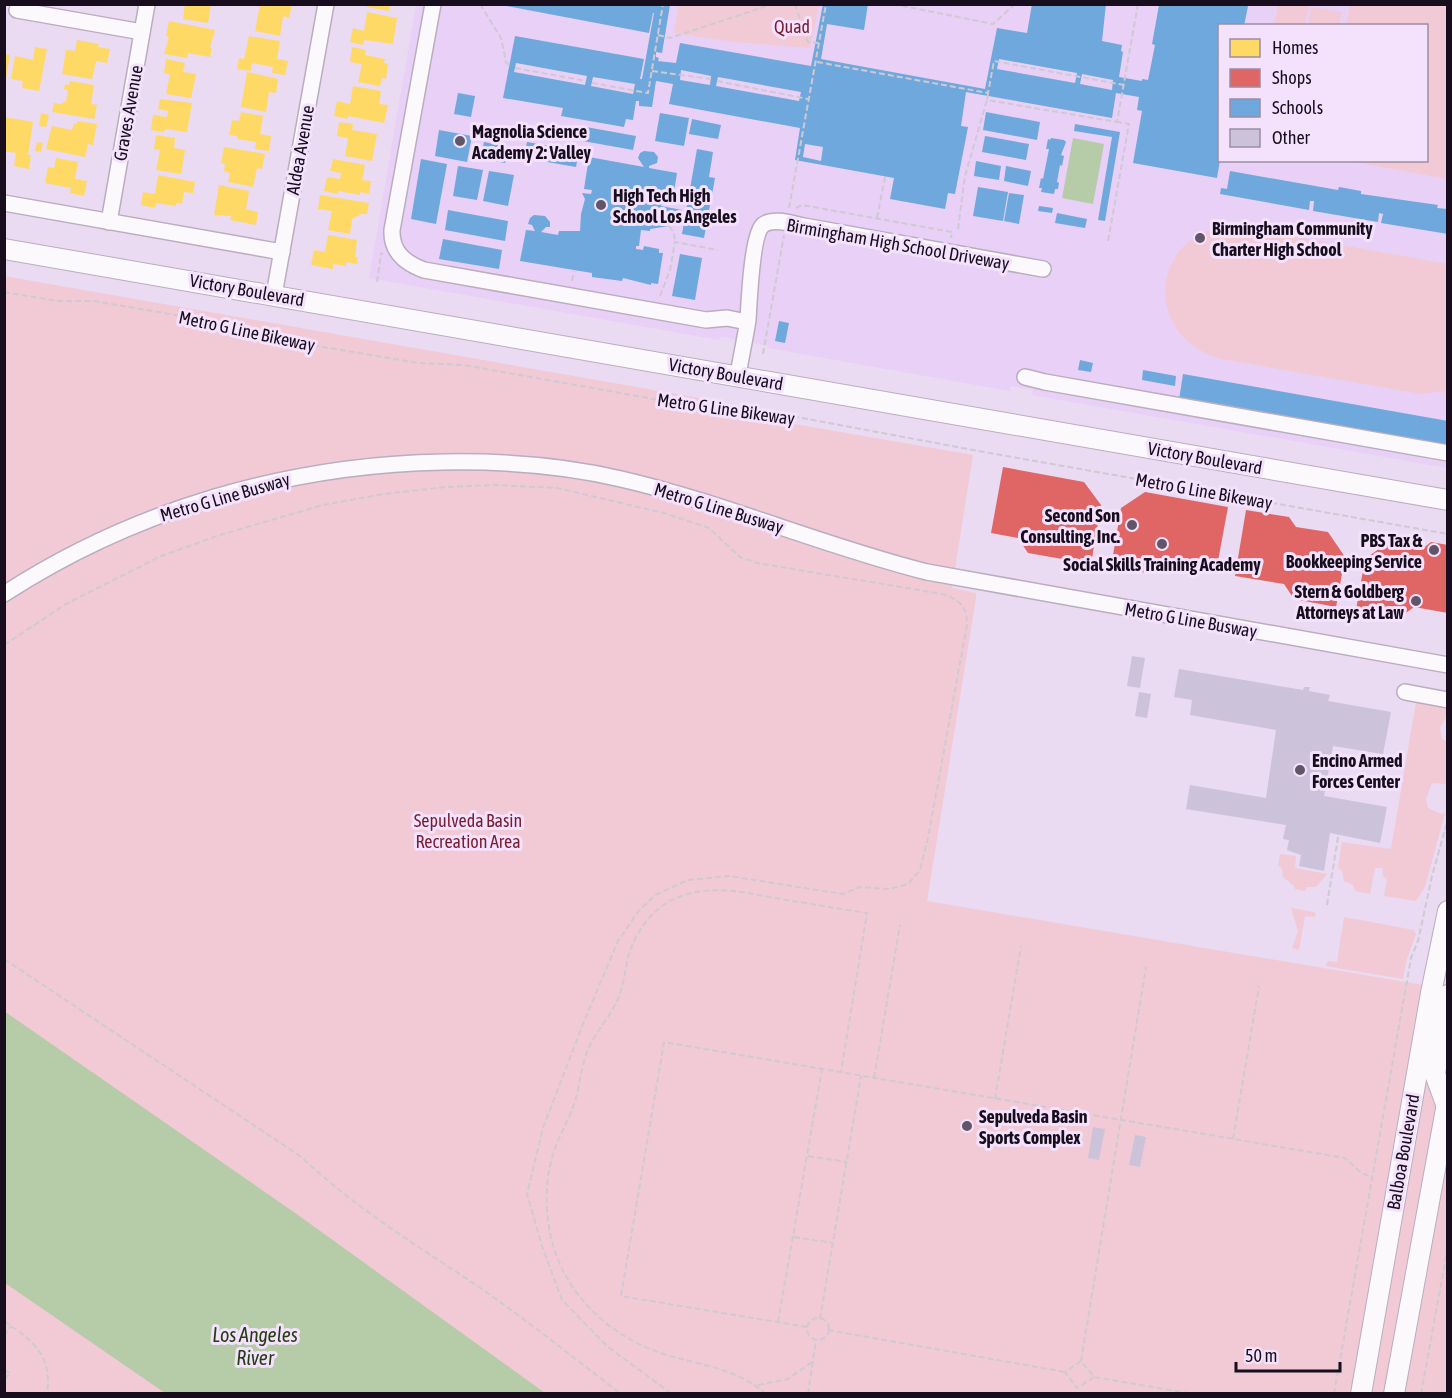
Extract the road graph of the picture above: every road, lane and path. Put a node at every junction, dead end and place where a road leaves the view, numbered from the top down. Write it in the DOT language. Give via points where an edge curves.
graph roads {
  1 [pos="147,4"];
  2 [pos="326,4"];
  3 [pos="433,4"];
  4 [pos="480,4"];
  5 [pos="773,4"];
  6 [pos="795,4"];
  7 [pos="826,4"];
  8 [pos="894,4"];
  9 [pos="1015,4"];
  10 [pos="1138,4"];
  11 [pos="663,5"];
  12 [pos="17,10"];
  13 [pos="142,32"];
  14 [pos="658,36"];
  15 [pos="819,43"];
  16 [pos="816,62"];
  17 [pos="509,65"];
  18 [pos="515,68"];
  19 [pos="652,70"];
  20 [pos="711,79"];
  21 [pos="586,81"];
  22 [pos="717,81"];
  23 [pos="592,83"];
  24 [pos="1124,85"];
  25 [pos="988,93"];
  26 [pos="809,99"];
  27 [pos="987,100"];
  28 [pos="1117,122"];
  29 [pos="885,177"];
  30 [pos="4,203"];
  31 [pos="877,218"];
  32 [pos="109,222"];
  33 [pos="669,226"];
  34 [pos="958,229"];
  35 [pos="784,235"];
  36 [pos="1108,241"];
  37 [pos="675,242"];
  38 [pos="4,249"];
  39 [pos="718,250"];
  40 [pos="282,252"];
  41 [pos="949,253"];
  42 [pos="1043,269"];
  43 [pos="574,271"];
  44 [pos="571,287"];
  45 [pos="4,292"];
  46 [pos="274,295"];
  47 [pos="660,296"];
  48 [pos="747,322"];
  49 [pos="764,354"];
  50 [pos="738,375"];
  51 [pos="1024,377"];
  52 [pos="1448,453"];
  53 [pos="1448,500"];
  54 [pos="1448,534"];
  55 [pos="4,594"];
  56 [pos="4,645"];
  57 [pos="1448,664"];
  58 [pos="1405,692"];
  59 [pos="1448,700"];
  60 [pos="1448,819"];
  61 [pos="1338,837"];
  62 [pos="1327,905"];
  63 [pos="1448,911"];
  64 [pos="900,925"];
  65 [pos="1021,946"];
  66 [pos="4,959"];
  67 [pos="1146,967"];
  68 [pos="1259,986"];
  69 [pos="1442,995"];
  70 [pos="822,1069"];
  71 [pos="841,1072"];
  72 [pos="861,1076"];
  73 [pos="874,1078"];
  74 [pos="995,1099"];
  75 [pos="1447,1101"];
  76 [pos="1121,1120"];
  77 [pos="1233,1139"];
  78 [pos="807,1155"];
  79 [pos="847,1162"];
  80 [pos="1372,1178"];
  81 [pos="793,1236"];
  82 [pos="833,1242"];
  83 [pos="1448,1246"];
  84 [pos="820,1318"];
  85 [pos="4,1321"];
  86 [pos="778,1322"];
  87 [pos="12,1326"];
  88 [pos="807,1327"];
  89 [pos="828,1330"];
  90 [pos="4,1336"];
  91 [pos="816,1340"];
  92 [pos="1081,1361"];
  93 [pos="812,1362"];
  94 [pos="4,1370"];
  95 [pos="1065,1372"];
  96 [pos="1094,1377"];
  97 [pos="4,1380"];
  98 [pos="756,1385"];
  99 [pos="1077,1388"];
  100 [pos="46,1394"];
  101 [pos="621,1394"];
  102 [pos="672,1394"];
  103 [pos="766,1394"];
  104 [pos="808,1394"];
  105 [pos="1076,1394"];
  106 [pos="1194,1394"];
  107 [pos="1334,1394"];
  108 [pos="1361,1394"];
  109 [pos="1394,1394"];
  110 [pos="1421,1394"];
  1 -- 13 [label="street, Graves Avenue"];
  2 -- 40 [label="street, Aldea Avenue"];
  3 -- 48 [label="street" via="392,231 393,244 405,261 424,270 706,320 727,318"];
  4 -- 17 [label="path" via="501,38"];
  5 -- 14 [label="path" via="670,38"];
  6 -- 15 [label="path" via="808,42"];
  7 -- 15 [label="path"];
  8 -- 9 [label="path" via="993,24"];
  10 -- 24 [label="path"];
  11 -- 14 [label="path"];
  12 -- 13 [label="street"];
  13 -- 32 [label="street, Graves Avenue"];
  14 -- 19 [label="path"];
  15 -- 16 [label="path"];
  16 -- 25 [label="path"];
  16 -- 26 [label="path"];
  18 -- 21 [label="path"];
  19 -- 20 [label="path"];
  19 -- 23 [label="path" via="648,93"];
  22 -- 26 [label="path"];
  24 -- 25 [label="path" via="994,61"];
  24 -- 28 [label="path"];
  25 -- 27 [label="path"];
  26 -- 31 [label="path" via="788,213 802,205"];
  27 -- 28 [label="path"];
  27 -- 34 [label="path" via="964,176"];
  28 -- 36 [label="path" via="1130,124"];
  29 -- 31 [label="path"];
  30 -- 32 [label="street"];
  31 -- 41 [label="path" via="952,232"];
  32 -- 40 [label="street"];
  33 -- 37 [label="path"];
  35 -- 49 [label="path"];
  37 -- 39 [label="path"];
  37 -- 47 [label="path"];
  38 -- 46 [label="main road, Victory Boulevard"];
  40 -- 46 [label="street, Aldea Avenue"];
  41 -- 42 [label="street, Birmingham High School Driveway"];
  41 -- 48 [label="street, Birmingham High School Driveway" via="786,223 767,223 759,232"];
  43 -- 44 [label="path"];
  45 -- 54 [label="path, Metro G Line Bikeway" via="57,301 94,301 268,332 300,343 418,363 464,365 721,411 754,409"];
  46 -- 50 [label="main road, Victory Boulevard"];
  48 -- 50 [label="street, Birmingham High School Driveway"];
  50 -- 53 [label="main road, Victory Boulevard"];
  51 -- 52 [label="street"];
  55 -- 57 [label="street, Metro G Line Busway" via="92,544 153,517 239,489 382,465 522,464 654,487 947,577"];
  56 -- 102 [label="path" via="66,604 161,556 323,505 446,487 557,488 664,513 709,528 740,557 757,563 942,594 961,603 967,626 920,870 908,884 860,887 843,894 729,876 688,880 655,895 618,941 543,1128 527,1194 562,1300 608,1347"];
  58 -- 59 [label="street"];
  60 -- 80 [label="path" via="1411,958"];
  61 -- 62 [label="path"];
  63 -- 69 [label="main road, Balboa Boulevard"];
  64 -- 73 [label="path"];
  65 -- 74 [label="path"];
  66 -- 101 [label="path" via="300,1156 331,1186 512,1311"];
  67 -- 76 [label="path"];
  68 -- 77 [label="path"];
  69 -- 75 [label="main road" via="1435,1074"];
  69 -- 108 [label="main road, Balboa Boulevard"];
  70 -- 71 [label="path"];
  70 -- 78 [label="path"];
  70 -- 86 [label="path" via="664,1042 621,1296"];
  71 -- 72 [label="path"];
  71 -- 98 [label="path" via="867,913 730,891 703,891 679,897 654,911 636,936 618,999 587,1052 576,1099 553,1154 546,1206 551,1234 570,1284 586,1305 610,1328 634,1343 720,1369"];
  72 -- 73 [label="path"];
  72 -- 79 [label="path"];
  73 -- 74 [label="path"];
  74 -- 76 [label="path"];
  75 -- 109 [label="main road, Balboa Boulevard"];
  76 -- 77 [label="path"];
  76 -- 92 [label="path"];
  77 -- 80 [label="path" via="1345,1158"];
  78 -- 79 [label="path"];
  78 -- 81 [label="path"];
  79 -- 82 [label="path"];
  80 -- 107 [label="path"];
  81 -- 82 [label="path"];
  81 -- 86 [label="path"];
  82 -- 84 [label="path"];
  83 -- 110 [label="path"];
  84 -- 88 [label="path" via="810,1321"];
  84 -- 89 [label="path"];
  85 -- 87 [label="path"];
  86 -- 88 [label="path"];
  87 -- 90 [label="path"];
  87 -- 100 [label="path" via="45,1359"];
  88 -- 91 [label="path" via="810,1337"];
  89 -- 91 [label="path" via="826,1337"];
  89 -- 95 [label="path"];
  91 -- 93 [label="path"];
  92 -- 95 [label="path"];
  92 -- 96 [label="path"];
  93 -- 98 [label="path" via="788,1379"];
  93 -- 104 [label="path"];
  94 -- 97 [label="path" via="10,1373"];
  95 -- 99 [label="path"];
  96 -- 99 [label="path"];
  96 -- 106 [label="path"];
  98 -- 103 [label="path"];
  99 -- 105 [label="path"];
}
